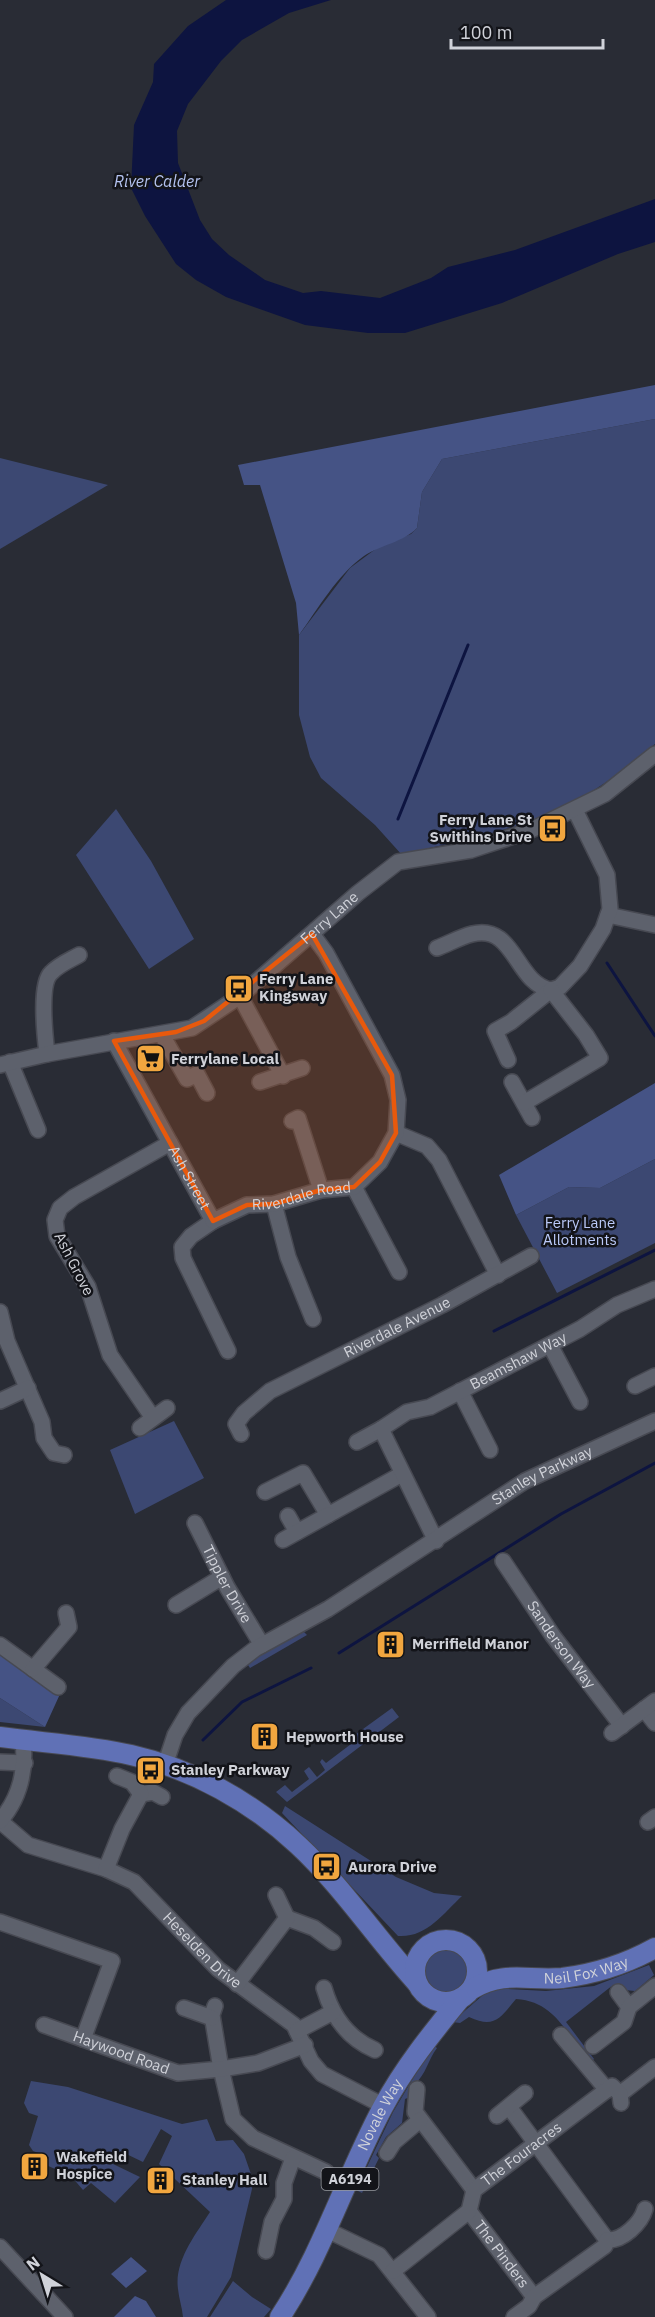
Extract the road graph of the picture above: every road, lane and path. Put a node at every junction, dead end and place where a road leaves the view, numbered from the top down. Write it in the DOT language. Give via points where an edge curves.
graph roads {
  1 [pos="655,754"];
  2 [pos="575,810"];
  3 [pos="608,915"];
  4 [pos="655,925"];
  5 [pos="312,934"];
  6 [pos="437,948"];
  7 [pos="81,953"];
  8 [pos="552,990"];
  9 [pos="240,996"];
  10 [pos="162,1035"];
  11 [pos="114,1041"];
  12 [pos="47,1054"];
  13 [pos="508,1060"];
  14 [pos="5,1064"];
  15 [pos="302,1068"];
  16 [pos="283,1076"];
  17 [pos="260,1082"];
  18 [pos="512,1082"];
  19 [pos="207,1094"];
  20 [pos="524,1103"];
  21 [pos="532,1118"];
  22 [pos="292,1121"];
  23 [pos="396,1133"];
  24 [pos="40,1134"];
  25 [pos="170,1143"];
  26 [pos="354,1187"];
  27 [pos="321,1190"];
  28 [pos="274,1204"];
  29 [pos="213,1221"];
  30 [pos="531,1256"];
  31 [pos="399,1272"];
  32 [pos="498,1275"];
  33 [pos="655,1289"];
  34 [pos="0,1312"];
  35 [pos="313,1319"];
  36 [pos="221,1345"];
  37 [pos="550,1345"];
  38 [pos="654,1378"];
  39 [pos="635,1386"];
  40 [pos="28,1388"];
  41 [pos="460,1391"];
  42 [pos="0,1401"];
  43 [pos="580,1402"];
  44 [pos="167,1408"];
  45 [pos="153,1418"];
  46 [pos="655,1421"];
  47 [pos="234,1427"];
  48 [pos="140,1428"];
  49 [pos="381,1429"];
  50 [pos="357,1442"];
  51 [pos="490,1450"];
  52 [pos="57,1456"];
  53 [pos="402,1474"];
  54 [pos="265,1492"];
  55 [pos="328,1515"];
  56 [pos="288,1516"];
  57 [pos="195,1522"];
  58 [pos="297,1532"];
  59 [pos="283,1540"];
  60 [pos="436,1541"];
  61 [pos="503,1561"];
  62 [pos="222,1576"];
  63 [pos="177,1606"];
  64 [pos="66,1613"];
  65 [pos="0,1645"];
  66 [pos="262,1645"];
  67 [pos="33,1669"];
  68 [pos="58,1687"];
  69 [pos="650,1705"];
  70 [pos="655,1723"];
  71 [pos="0,1737"];
  72 [pos="23,1740"];
  73 [pos="0,1762"];
  74 [pos="25,1763"];
  75 [pos="165,1765"];
  76 [pos="117,1776"];
  77 [pos="141,1794"];
  78 [pos="162,1797"];
  79 [pos="0,1821"];
  80 [pos="106,1869"];
  81 [pos="276,1894"];
  82 [pos="287,1918"];
  83 [pos="0,1922"];
  84 [pos="379,1939"];
  85 [pos="333,1942"];
  86 [pos="425,1948"];
  87 [pos="654,1951"];
  88 [pos="474,1957"];
  89 [pos="515,1976"];
  90 [pos="237,1984"];
  91 [pos="655,1986"];
  92 [pos="324,1988"];
  93 [pos="421,1988"];
  94 [pos="618,1992"];
  95 [pos="466,1994"];
  96 [pos="629,2007"];
  97 [pos="184,2010"];
  98 [pos="333,2012"];
  99 [pos="44,2025"];
  100 [pos="297,2031"];
  101 [pos="561,2035"];
  102 [pos="83,2039"];
  103 [pos="423,2043"];
  104 [pos="304,2045"];
  105 [pos="593,2046"];
  106 [pos="375,2050"];
  107 [pos="655,2067"];
  108 [pos="221,2069"];
  109 [pos="417,2089"];
  110 [pos="525,2093"];
  111 [pos="616,2096"];
  112 [pos="384,2106"];
  113 [pos="420,2120"];
  114 [pos="537,2143"];
  115 [pos="387,2153"];
  116 [pos="293,2158"];
  117 [pos="326,2172"];
  118 [pos="474,2190"];
  119 [pos="645,2209"];
  120 [pos="469,2211"];
  121 [pos="327,2230"];
  122 [pos="607,2240"];
  123 [pos="0,2247"];
  124 [pos="266,2251"];
  125 [pos="393,2271"];
  126 [pos="534,2297"];
  127 [pos="65,2317"];
  128 [pos="280,2317"];
  129 [pos="428,2317"];
  130 [pos="514,2317"];
  1 -- 2 [label="street, Ferry Lane" via="605,794"];
  2 -- 3 [label="street" via="607,875"];
  2 -- 5 [label="street, Ferry Lane" via="500,842 398,862"];
  3 -- 4 [label="street"];
  3 -- 8 [label="street" via="595,945 580,966"];
  5 -- 9 [label="street, Ferry Lane"];
  5 -- 23 [label="street, Riverdale Road" via="392,1075 398,1100"];
  6 -- 8 [label="street" via="473,934 493,934 503,939 535,982"];
  7 -- 12 [label="street" via="51,972 46,980"];
  8 -- 13 [label="street" via="495,1031"];
  8 -- 20 [label="street" via="600,1058"];
  9 -- 10 [label="street, Ferry Lane" via="192,1028"];
  9 -- 16 [label="street"];
  10 -- 11 [label="street, Ferry Lane"];
  10 -- 19 [label="street" via="187,1079 197,1074"];
  11 -- 12 [label="street, Ferry Lane"];
  11 -- 25 [label="street, Ash Street"];
  12 -- 14 [label="street, Ferry Lane"];
  14 -- 24 [label="street"];
  15 -- 16 [label="street"];
  16 -- 17 [label="street"];
  18 -- 20 [label="street"];
  20 -- 21 [label="street"];
  22 -- 27 [label="street" via="298,1118"];
  23 -- 26 [label="street, Riverdale Road" via="380,1162"];
  23 -- 32 [label="street" via="421,1143 439,1160"];
  25 -- 29 [label="street, Ash Street"];
  25 -- 45 [label="street, Ash Grove" via="124,1165 74,1197 60,1208 55,1220 57,1236 88,1287 110,1355"];
  26 -- 27 [label="street, Riverdale Road"];
  26 -- 31 [label="street"];
  27 -- 28 [label="street, Riverdale Road"];
  28 -- 29 [label="street, Riverdale Road" via="248,1205"];
  28 -- 35 [label="street" via="288,1257"];
  29 -- 36 [label="street, Ash Street" via="182,1247 183,1258"];
  30 -- 32 [label="street, Riverdale Avenue"];
  32 -- 47 [label="street, Riverdale Avenue" via="290,1373 244,1413"];
  33 -- 37 [label="street, Beamshaw Way" via="617,1305"];
  34 -- 40 [label="street" via="7,1341"];
  37 -- 41 [label="street, Beamshaw Way"];
  37 -- 43 [label="street"];
  38 -- 39 [label="street"];
  40 -- 42 [label="street"];
  40 -- 52 [label="street" via="45,1438"];
  41 -- 49 [label="street, Beamshaw Way" via="430,1407 407,1412"];
  41 -- 51 [label="street"];
  44 -- 45 [label="street"];
  45 -- 48 [label="street"];
  46 -- 60 [label="street, Stanley Parkway" via="525,1481"];
  49 -- 50 [label="street, Beamshaw Way"];
  49 -- 53 [label="street"];
  53 -- 55 [label="street"];
  53 -- 60 [label="street"];
  54 -- 55 [label="street" via="303,1473"];
  55 -- 58 [label="street"];
  56 -- 58 [label="street"];
  57 -- 62 [label="street, Tippler Drive"];
  58 -- 59 [label="street"];
  60 -- 66 [label="street, Stanley Parkway"];
  61 -- 69 [label="street, Sanderson Way" via="617,1729"];
  62 -- 63 [label="street"];
  62 -- 66 [label="street, Tippler Drive"];
  64 -- 67 [label="street" via="69,1627"];
  65 -- 67 [label="street"];
  66 -- 75 [label="street, Stanley Parkway" via="233,1666 188,1713"];
  67 -- 68 [label="street"];
  69 -- 70 [label="street"];
  71 -- 72 [label="main road"];
  72 -- 74 [label="street"];
  72 -- 75 [label="main road" via="89,1747"];
  73 -- 74 [label="street"];
  74 -- 79 [label="street" via="16,1797"];
  75 -- 84 [label="main road" via="214,1785 262,1815 298,1845"];
  76 -- 77 [label="street" via="132,1782"];
  77 -- 78 [label="street" via="153,1791"];
  77 -- 80 [label="street"];
  79 -- 80 [label="street, Heselden Drive" via="28,1845"];
  80 -- 90 [label="street, Heselden Drive" via="143,1889"];
  81 -- 82 [label="street"];
  82 -- 85 [label="street" via="314,1928"];
  82 -- 90 [label="street"];
  83 -- 102 [label="street" via="112,1961"];
  84 -- 86 [label="main road" via="397,1948"];
  84 -- 93 [label="main road"];
  86 -- 88 [label="main road, A6194" via="448,1940 462,1944"];
  86 -- 93 [label="main road, A6194" via="416,1962"];
  87 -- 89 [label="main road, Neil Fox Way / A6194" via="589,1974 560,1978"];
  88 -- 89 [label="main road, Neil Fox Way / A6194"];
  88 -- 95 [label="main road" via="477,1975"];
  89 -- 95 [label="main road, Neil Fox Way / A6194" via="490,1979"];
  90 -- 100 [label="street, Heselden Drive" via="281,2014"];
  91 -- 96 [label="street"];
  92 -- 98 [label="street"];
  93 -- 95 [label="main road, A6194" via="445,2002"];
  93 -- 103 [label="main road, Novale Way / A6194" via="430,2012"];
  94 -- 96 [label="street"];
  95 -- 103 [label="main road, Novale Way / A6194"];
  96 -- 105 [label="street" via="624,2022"];
  97 -- 108 [label="street" via="213,2012"];
  98 -- 100 [label="street"];
  98 -- 106 [label="street" via="352,2037"];
  99 -- 102 [label="street, Haywood Road"];
  100 -- 104 [label="street, Heselden Drive"];
  101 -- 111 [label="street"];
  102 -- 108 [label="street, Haywood Road" via="178,2073"];
  103 -- 112 [label="main road, Novale Way / A6194"];
  104 -- 108 [label="street, Haywood Road" via="274,2059"];
  104 -- 112 [label="street, Heselden Drive" via="322,2074"];
  107 -- 111 [label="street, The Fouracres"];
  108 -- 116 [label="street" via="233,2118 243,2131"];
  109 -- 113 [label="street" via="414,2108"];
  110 -- 114 [label="street" via="503,2111"];
  111 -- 114 [label="street, The Fouracres"];
  112 -- 121 [label="main road, Novale Way / A6194"];
  113 -- 115 [label="street"];
  113 -- 118 [label="street"];
  114 -- 118 [label="street, The Fouracres"];
  114 -- 122 [label="street"];
  116 -- 117 [label="street"];
  116 -- 124 [label="street"];
  118 -- 120 [label="street, The Fouracres"];
  119 -- 122 [label="street" via="639,2222 619,2238"];
  120 -- 125 [label="street"];
  120 -- 126 [label="street, The Pinders"];
  121 -- 125 [label="street" via="373,2251"];
  121 -- 128 [label="main road, Novale Way / A6194"];
  122 -- 126 [label="street" via="605,2247"];
  123 -- 127 [label="street"];
  125 -- 129 [label="street"];
  126 -- 130 [label="street"];
}
